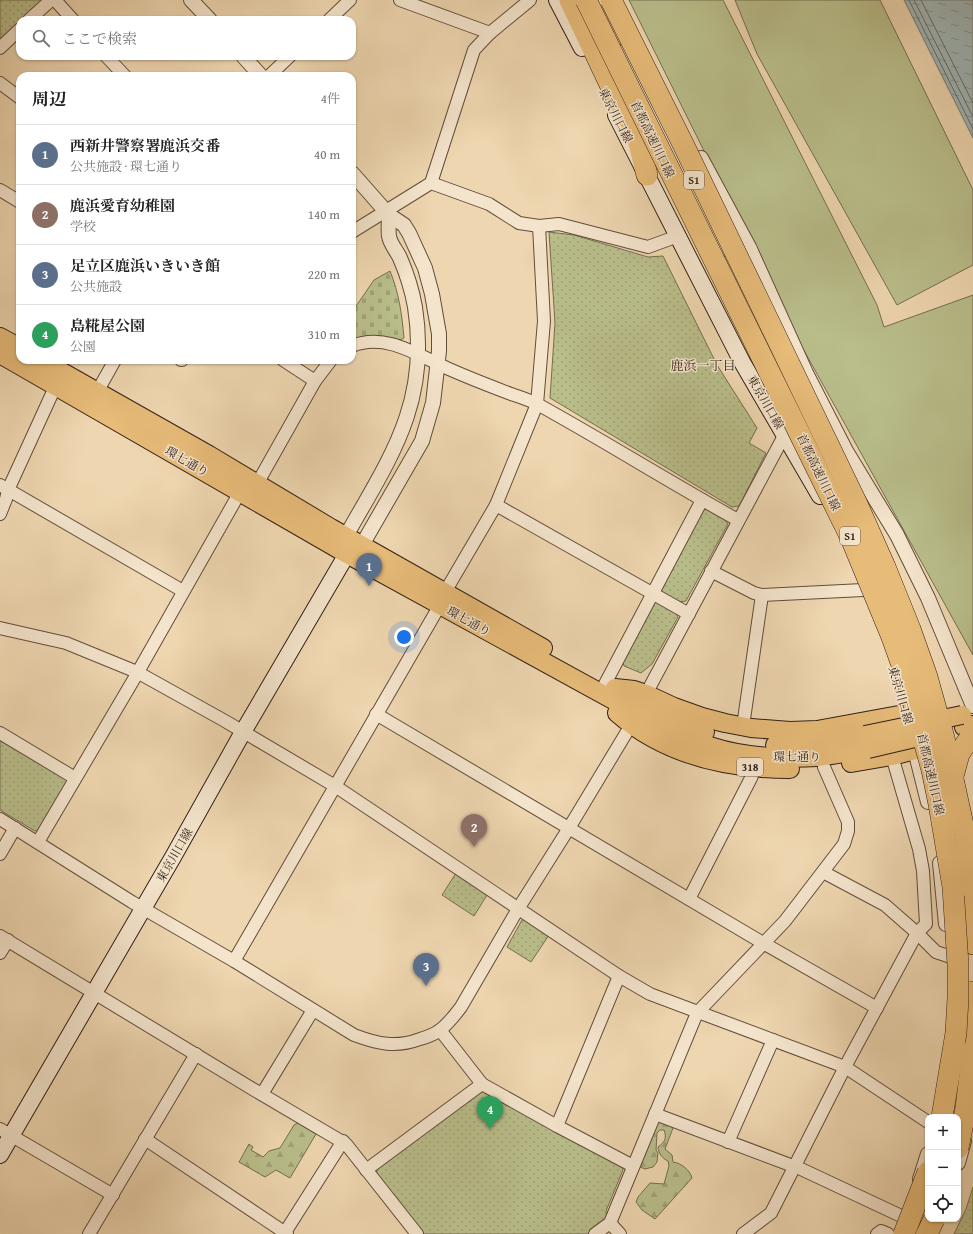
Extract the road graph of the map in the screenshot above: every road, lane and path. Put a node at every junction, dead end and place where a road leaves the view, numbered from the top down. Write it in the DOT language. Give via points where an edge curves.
graph roads {
  1 [pos="51,0"];
  2 [pos="55,0"];
  3 [pos="191,0"];
  4 [pos="350,0"];
  5 [pos="400,0"];
  6 [pos="530,0"];
  7 [pos="557,0"];
  8 [pos="570,0"];
  9 [pos="586,0"];
  10 [pos="600,0"];
  11 [pos="606,0"];
  12 [pos="611,0"];
  13 [pos="614,0"];
  14 [pos="33,16"];
  15 [pos="69,16"];
  16 [pos="206,16"];
  17 [pos="333,16"];
  18 [pos="16,33"];
  19 [pos="490,33"];
  20 [pos="0,48"];
  21 [pos="110,60"];
  22 [pos="247,60"];
  23 [pos="286,60"];
  24 [pos="121,72"];
  25 [pos="257,72"];
  26 [pos="272,72"];
  27 [pos="0,83"];
  28 [pos="16,95"];
  29 [pos="647,175"];
  30 [pos="356,178"];
  31 [pos="431,183"];
  32 [pos="0,190"];
  33 [pos="16,200"];
  34 [pos="387,213"];
  35 [pos="539,226"];
  36 [pos="356,230"];
  37 [pos="678,236"];
  38 [pos="0,337"];
  39 [pos="356,345"];
  40 [pos="16,346"];
  41 [pos="0,354"];
  42 [pos="418,354"];
  43 [pos="783,360"];
  44 [pos="16,363"];
  45 [pos="18,364"];
  46 [pos="51,364"];
  47 [pos="113,364"];
  48 [pos="289,364"];
  49 [pos="328,364"];
  50 [pos="438,364"];
  51 [pos="806,373"];
  52 [pos="315,382"];
  53 [pos="56,385"];
  54 [pos="97,392"];
  55 [pos="537,404"];
  56 [pos="809,425"];
  57 [pos="785,434"];
  58 [pos="258,484"];
  59 [pos="4,487"];
  60 [pos="240,492"];
  61 [pos="702,500"];
  62 [pos="496,505"];
  63 [pos="0,514"];
  64 [pos="738,520"];
  65 [pos="346,545"];
  66 [pos="362,545"];
  67 [pos="711,571"];
  68 [pos="863,590"];
  69 [pos="183,591"];
  70 [pos="653,594"];
  71 [pos="762,594"];
  72 [pos="442,598"];
  73 [pos="689,614"];
  74 [pos="0,628"];
  75 [pos="137,672"];
  76 [pos="586,686"];
  77 [pos="610,686"];
  78 [pos="646,694"];
  79 [pos="926,710"];
  80 [pos="907,713"];
  81 [pos="376,714"];
  82 [pos="970,723"];
  83 [pos="631,725"];
  84 [pos="743,726"];
  85 [pos="243,732"];
  86 [pos="0,733"];
  87 [pos="867,742"];
  88 [pos="934,745"];
  89 [pos="916,750"];
  90 [pos="892,756"];
  91 [pos="824,767"];
  92 [pos="755,768"];
  93 [pos="75,778"];
  94 [pos="335,786"];
  95 [pos="0,819"];
  96 [pos="15,828"];
  97 [pos="569,828"];
  98 [pos="961,834"];
  99 [pos="38,842"];
  100 [pos="0,854"];
  101 [pos="823,872"];
  102 [pos="971,874"];
  103 [pos="689,899"];
  104 [pos="143,908"];
  105 [pos="518,908"];
  106 [pos="917,933"];
  107 [pos="4,938"];
  108 [pos="763,943"];
  109 [pos="973,944"];
  110 [pos="0,953"];
  111 [pos="951,957"];
  112 [pos="234,961"];
  113 [pos="619,976"];
  114 [pos="94,992"];
  115 [pos="973,992"];
  116 [pos="877,1008"];
  117 [pos="313,1010"];
  118 [pos="697,1013"];
  119 [pos="440,1030"];
  120 [pos="773,1040"];
  121 [pos="973,1050"];
  122 [pos="196,1054"];
  123 [pos="845,1067"];
  124 [pos="482,1084"];
  125 [pos="262,1094"];
  126 [pos="973,1099"];
  127 [pos="655,1114"];
  128 [pos="938,1114"];
  129 [pos="942,1114"];
  130 [pos="954,1114"];
  131 [pos="925,1120"];
  132 [pos="557,1126"];
  133 [pos="961,1126"];
  134 [pos="5,1132"];
  135 [pos="961,1132"];
  136 [pos="961,1134"];
  137 [pos="145,1139"];
  138 [pos="342,1141"];
  139 [pos="728,1142"];
  140 [pos="0,1155"];
  141 [pos="633,1166"];
  142 [pos="795,1166"];
  143 [pos="366,1170"];
  144 [pos="925,1186"];
  145 [pos="927,1186"];
  146 [pos="113,1195"];
  147 [pos="925,1218"];
  148 [pos="935,1222"];
  149 [pos="610,1223"];
  150 [pos="922,1230"];
  151 [pos="89,1234"];
  152 [pos="285,1234"];
  153 [pos="417,1234"];
  154 [pos="595,1234"];
  155 [pos="620,1234"];
  156 [pos="743,1234"];
  157 [pos="877,1234"];
  158 [pos="888,1234"];
  159 [pos="900,1234"];
  1 -- 14 [label="street"];
  2 -- 15 [label="street"];
  3 -- 16 [label="street"];
  4 -- 17 [label="street"];
  5 -- 19 [label="street"];
  6 -- 19 [label="street"];
  7 -- 29 [label="main road, 東京川口線"];
  8 -- 29 [label="highway" via="616,97 636,131"];
  9 -- 129 [label="highway, 首都高速川口線 / S1, bridge" via="851,538 907,679 932,770 953,887 958,998 956,1033"];
  10 -- 56 [label="main road, 東京川口線"];
  11 -- 43 [label="highway, S1"];
  12 -- 102 [label="highway, 首都高速川口線 / S1, bridge" via="853,495 885,567 910,629 944,738"];
  13 -- 51 [label="street" via="749,246"];
  18 -- 20 [label="street"];
  19 -- 31 [label="street" via="474,50"];
  21 -- 24 [label="street"];
  22 -- 25 [label="street"];
  23 -- 26 [label="street"];
  27 -- 28 [label="street"];
  29 -- 37 [label="main road, 東京川口線"];
  30 -- 34 [label="street"];
  31 -- 34 [label="street"];
  31 -- 35 [label="street" via="489,204 519,223"];
  32 -- 33 [label="street"];
  34 -- 36 [label="street"];
  34 -- 42 [label="street" via="389,237 411,290 418,334"];
  34 -- 50 [label="street" via="404,225 425,268 439,334"];
  35 -- 37 [label="street" via="559,224 648,247"];
  35 -- 55 [label="street" via="544,321"];
  37 -- 57 [label="main road, 東京川口線" via="742,362"];
  38 -- 40 [label="main road"];
  39 -- 42 [label="street" via="380,342"];
  41 -- 44 [label="main road, 環七通り / 318"];
  42 -- 50 [label="street"];
  42 -- 65 [label="street" via="414,394 403,430"];
  43 -- 51 [label="highway"];
  43 -- 56 [label="highway, S1"];
  45 -- 53 [label="main road, 環七通り / 318"];
  46 -- 54 [label="main road, 環七通り / 318"];
  47 -- 54 [label="street"];
  48 -- 52 [label="street"];
  49 -- 52 [label="street"];
  50 -- 55 [label="street"];
  50 -- 66 [label="street" via="433,403 422,441"];
  51 -- 82 [label="street" via="846,451 897,535 928,598"];
  52 -- 58 [label="street"];
  53 -- 59 [label="street"];
  53 -- 60 [label="main road, 環七通り / 318"];
  54 -- 58 [label="main road, 環七通り / 318"];
  55 -- 61 [label="street"];
  55 -- 62 [label="street"];
  56 -- 79 [label="main road, 東京川口線" via="833,472 884,589 910,657"];
  57 -- 64 [label="street"];
  57 -- 68 [label="main road, 東京川口線" via="837,525"];
  58 -- 65 [label="main road, 環七通り / 318"];
  59 -- 63 [label="street" via="6,499"];
  59 -- 69 [label="street"];
  60 -- 65 [label="main road, 環七通り / 318"];
  60 -- 69 [label="street"];
  61 -- 64 [label="street"];
  61 -- 70 [label="street"];
  62 -- 70 [label="street"];
  62 -- 72 [label="street"];
  64 -- 67 [label="street"];
  65 -- 66 [label="main road, 環七通り / 318"];
  65 -- 72 [label="main road, 環七通り / 318"];
  65 -- 85 [label="main road, 東京川口線"];
  66 -- 72 [label="main road, 環七通り / 318"];
  67 -- 71 [label="street" via="754,593"];
  67 -- 73 [label="street"];
  68 -- 71 [label="street"];
  68 -- 80 [label="main road, 東京川口線" via="885,642"];
  69 -- 75 [label="street"];
  70 -- 73 [label="street"];
  70 -- 77 [label="street"];
  71 -- 84 [label="street"];
  72 -- 76 [label="main road, 環七通り / 318"];
  72 -- 77 [label="main road, 環七通り / 318"];
  72 -- 81 [label="street"];
  73 -- 78 [label="street"];
  74 -- 75 [label="street" via="66,643"];
  75 -- 85 [label="street"];
  75 -- 93 [label="street"];
  76 -- 83 [label="main road, 318"];
  76 -- 87 [label="main road, 環七通り / 318" via="668,730 715,748 774,757 817,757"];
  77 -- 78 [label="main road, 318"];
  77 -- 87 [label="main road, 環七通り / 318" via="697,730 728,738 755,743 796,745 839,741"];
  78 -- 84 [label="main road, 318" via="702,717"];
  79 -- 80 [label="main road, 318"];
  79 -- 88 [label="main road, 東京川口線"];
  80 -- 84 [label="main road, 318" via="817,730 790,731"];
  80 -- 89 [label="main road, 東京川口線"];
  81 -- 94 [label="street"];
  81 -- 97 [label="street"];
  82 -- 87 [label="main road, 環七通り / 318, bridge"];
  82 -- 130 [label="highway, bridge" via="951,784 964,890 968,957 968,1012"];
  83 -- 92 [label="main road, 318" via="645,735 704,760"];
  83 -- 97 [label="street"];
  85 -- 94 [label="street"];
  85 -- 104 [label="main road, 東京川口線"];
  86 -- 93 [label="street"];
  88 -- 89 [label="main road, 318"];
  88 -- 98 [label="street" via="947,796"];
  89 -- 90 [label="main road, 318"];
  89 -- 111 [label="street" via="934,825"];
  90 -- 91 [label="main road, 318"];
  90 -- 106 [label="street" via="922,871 926,924"];
  91 -- 92 [label="main road, 318"];
  91 -- 101 [label="street" via="848,822 848,832 844,844"];
  92 -- 103 [label="street"];
  93 -- 99 [label="street"];
  94 -- 105 [label="street"];
  94 -- 112 [label="street"];
  95 -- 96 [label="street"];
  96 -- 99 [label="street"];
  96 -- 100 [label="street"];
  97 -- 103 [label="street"];
  97 -- 105 [label="street"];
  98 -- 102 [label="highway"];
  99 -- 104 [label="street"];
  101 -- 106 [label="street" via="885,905"];
  101 -- 108 [label="street" via="785,921"];
  102 -- 109 [label="highway"];
  103 -- 108 [label="street"];
  104 -- 112 [label="street"];
  104 -- 114 [label="main road, 東京川口線"];
  105 -- 113 [label="street"];
  105 -- 119 [label="street" via="461,1007"];
  106 -- 111 [label="street" via="936,952"];
  106 -- 116 [label="street"];
  107 -- 110 [label="street"];
  107 -- 114 [label="street"];
  108 -- 116 [label="street"];
  108 -- 118 [label="street"];
  111 -- 128 [label="street" via="951,1020"];
  112 -- 117 [label="street"];
  113 -- 118 [label="street" via="650,994"];
  113 -- 132 [label="street"];
  114 -- 122 [label="street"];
  114 -- 134 [label="main road, 東京川口線"];
  115 -- 133 [label="highway"];
  116 -- 123 [label="street"];
  117 -- 119 [label="street" via="354,1035 372,1042 413,1042"];
  117 -- 125 [label="street"];
  118 -- 120 [label="street"];
  118 -- 127 [label="street"];
  119 -- 124 [label="street"];
  120 -- 123 [label="street"];
  120 -- 139 [label="street"];
  121 -- 135 [label="highway, bridge"];
  122 -- 125 [label="street"];
  122 -- 137 [label="street"];
  123 -- 131 [label="street"];
  123 -- 142 [label="street"];
  124 -- 132 [label="street"];
  124 -- 143 [label="street"];
  125 -- 138 [label="street"];
  126 -- 136 [label="street"];
  127 -- 139 [label="street"];
  127 -- 141 [label="street"];
  132 -- 141 [label="street"];
  134 -- 140 [label="main road, 東京川口線"];
  134 -- 146 [label="street"];
  137 -- 146 [label="street"];
  137 -- 152 [label="street"];
  138 -- 143 [label="street"];
  138 -- 152 [label="street"];
  139 -- 142 [label="street"];
  141 -- 149 [label="street"];
  142 -- 150 [label="street"];
  142 -- 156 [label="street" via="771,1213"];
  143 -- 153 [label="street"];
  144 -- 150 [label="street"];
  145 -- 150 [label="highway, bridge"];
  146 -- 151 [label="street"];
  147 -- 150 [label="highway"];
  148 -- 150 [label="street"];
  149 -- 154 [label="street"];
  149 -- 155 [label="street"];
  150 -- 159 [label="street"];
  157 -- 158 [label="street" via="881,1231"];
}
